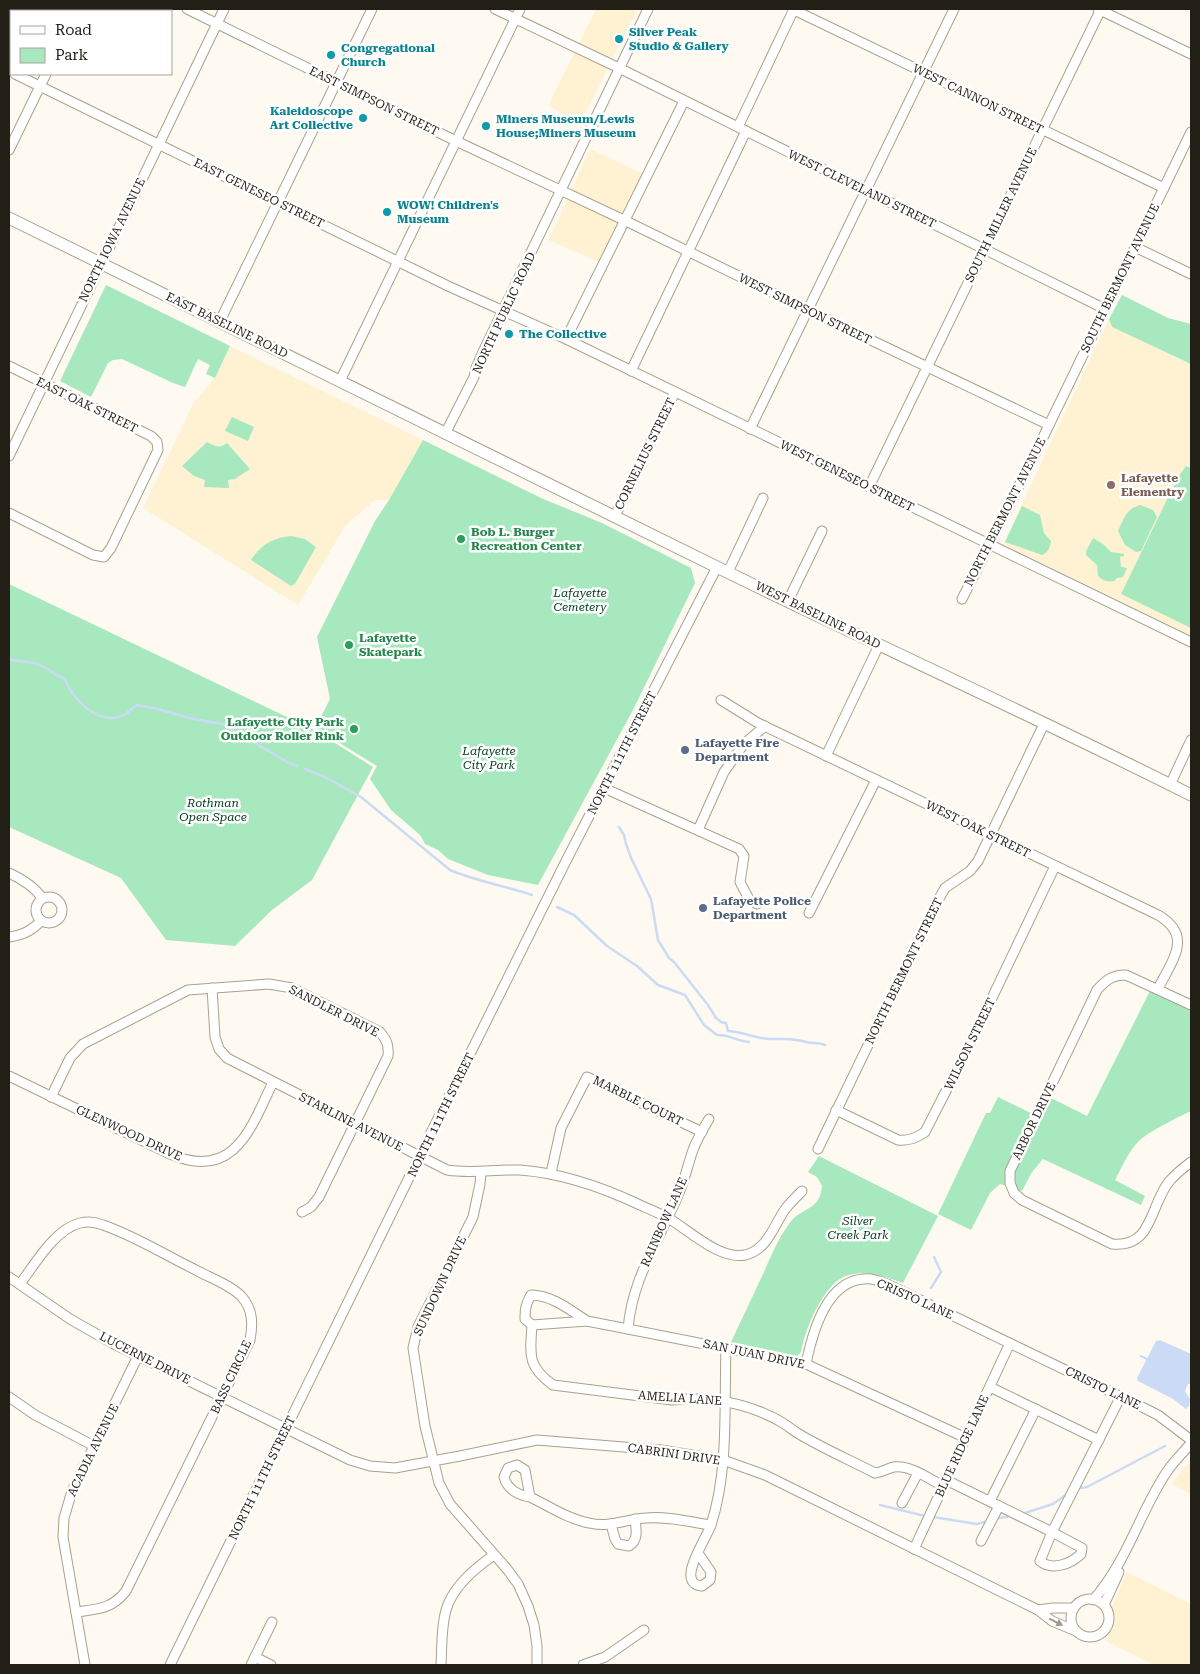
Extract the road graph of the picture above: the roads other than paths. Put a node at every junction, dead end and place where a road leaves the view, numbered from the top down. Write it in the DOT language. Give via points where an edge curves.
graph roads {
  1 [pos="187,9"];
  2 [pos="224,9"];
  3 [pos="372,9"];
  4 [pos="495,9"];
  5 [pos="520,9"];
  6 [pos="648,9"];
  7 [pos="793,9"];
  8 [pos="954,9"];
  9 [pos="1100,9"];
  10 [pos="515,18"];
  11 [pos="217,24"];
  12 [pos="1191,54"];
  13 [pos="619,68"];
  14 [pos="923,72"];
  15 [pos="18,75"];
  16 [pos="46,75"];
  17 [pos="336,83"];
  18 [pos="40,86"];
  19 [pos="684,101"];
  20 [pos="742,129"];
  21 [pos="1043,130"];
  22 [pos="1191,132"];
  23 [pos="456,141"];
  24 [pos="159,143"];
  25 [pos="9,150"];
  26 [pos="1164,188"];
  27 [pos="561,191"];
  28 [pos="866,191"];
  29 [pos="277,203"];
  30 [pos="9,218"];
  31 [pos="626,221"];
  32 [pos="1135,247"];
  33 [pos="984,249"];
  34 [pos="689,252"];
  35 [pos="398,261"];
  36 [pos="102,263"];
  37 [pos="1191,274"];
  38 [pos="1105,309"];
  39 [pos="808,310"];
  40 [pos="503,312"];
  41 [pos="220,321"];
  42 [pos="566,339"];
  43 [pos="9,366"];
  44 [pos="928,368"];
  45 [pos="631,371"];
  46 [pos="340,381"];
  47 [pos="43,384"];
  48 [pos="675,392"];
  49 [pos="1049,425"];
  50 [pos="750,429"];
  51 [pos="445,434"];
  52 [pos="9,456"];
  53 [pos="869,487"];
  54 [pos="763,498"];
  55 [pos="9,513"];
  56 [pos="615,516"];
  57 [pos="822,531"];
  58 [pos="990,545"];
  59 [pos="722,570"];
  60 [pos="962,599"];
  61 [pos="788,601"];
  62 [pos="1191,642"];
  63 [pos="878,645"];
  64 [pos="721,700"];
  65 [pos="1044,724"];
  66 [pos="764,726"];
  67 [pos="1191,740"];
  68 [pos="826,756"];
  69 [pos="876,780"];
  70 [pos="1170,785"];
  71 [pos="604,788"];
  72 [pos="1191,795"];
  73 [pos="698,830"];
  74 [pos="991,836"];
  75 [pos="1055,866"];
  76 [pos="9,873"];
  77 [pos="42,898"];
  78 [pos="757,904"];
  79 [pos="809,914"];
  80 [pos="41,921"];
  81 [pos="9,937"];
  82 [pos="212,988"];
  83 [pos="1158,989"];
  84 [pos="1191,1005"];
  85 [pos="9,1076"];
  86 [pos="273,1082"];
  87 [pos="52,1097"];
  88 [pos="836,1110"];
  89 [pos="709,1119"];
  90 [pos="355,1124"];
  91 [pos="702,1132"];
  92 [pos="818,1149"];
  93 [pos="420,1157"];
  94 [pos="1191,1162"];
  95 [pos="481,1172"];
  96 [pos="552,1173"];
  97 [pos="802,1191"];
  98 [pos="302,1212"];
  99 [pos="667,1218"];
  100 [pos="9,1277"];
  101 [pos="20,1284"];
  102 [pos="587,1321"];
  103 [pos="532,1326"];
  104 [pos="628,1329"];
  105 [pos="1010,1344"];
  106 [pos="726,1348"];
  107 [pos="138,1356"];
  108 [pos="806,1364"];
  109 [pos="990,1387"];
  110 [pos="222,1396"];
  111 [pos="1120,1396"];
  112 [pos="9,1397"];
  113 [pos="725,1401"];
  114 [pos="1036,1410"];
  115 [pos="286,1428"];
  116 [pos="966,1438"];
  117 [pos="1099,1440"];
  118 [pos="1191,1442"];
  119 [pos="94,1446"];
  120 [pos="723,1460"];
  121 [pos="434,1461"];
  122 [pos="918,1473"];
  123 [pos="944,1483"];
  124 [pos="530,1497"];
  125 [pos="990,1502"];
  126 [pos="902,1503"];
  127 [pos="998,1506"];
  128 [pos="635,1519"];
  129 [pos="611,1524"];
  130 [pos="711,1525"];
  131 [pos="1052,1532"];
  132 [pos="982,1541"];
  133 [pos="914,1549"];
  134 [pos="698,1553"];
  135 [pos="494,1555"];
  136 [pos="1122,1560"];
  137 [pos="1093,1600"];
  138 [pos="1104,1605"];
  139 [pos="1074,1608"];
  140 [pos="1038,1610"];
  141 [pos="76,1612"];
  142 [pos="272,1622"];
  143 [pos="644,1630"];
  144 [pos="1076,1630"];
  145 [pos="253,1661"];
  146 [pos="85,1665"];
  147 [pos="170,1665"];
  148 [pos="271,1665"];
  149 [pos="441,1665"];
  150 [pos="537,1665"];
  151 [pos="583,1665"];
  1 -- 11 [label="street, EAST SIMPSON STREET"];
  2 -- 11 [label="street, NORTH IOWA AVENUE"];
  3 -- 17 [label="street"];
  4 -- 10 [label="street, WEST CLEVELAND STREET"];
  5 -- 10 [label="street"];
  6 -- 13 [label="street, NORTH PUBLIC ROAD"];
  7 -- 14 [label="street, WEST CANNON STREET"];
  7 -- 20 [label="street"];
  8 -- 14 [label="street"];
  9 -- 12 [label="street"];
  9 -- 21 [label="street, SOUTH MILLER AVENUE"];
  10 -- 13 [label="street, WEST CLEVELAND STREET"];
  10 -- 23 [label="street"];
  11 -- 17 [label="street, EAST SIMPSON STREET"];
  11 -- 24 [label="street, NORTH IOWA AVENUE"];
  13 -- 19 [label="street, WEST CLEVELAND STREET"];
  13 -- 27 [label="street, NORTH PUBLIC ROAD"];
  14 -- 21 [label="street, WEST CANNON STREET"];
  14 -- 28 [label="street"];
  15 -- 18 [label="street, EAST GENESEO STREET"];
  16 -- 18 [label="street"];
  17 -- 23 [label="street, EAST SIMPSON STREET"];
  17 -- 29 [label="street"];
  18 -- 24 [label="street, EAST GENESEO STREET"];
  18 -- 25 [label="street"];
  19 -- 20 [label="street, WEST CLEVELAND STREET"];
  19 -- 31 [label="street"];
  20 -- 28 [label="street, WEST CLEVELAND STREET"];
  20 -- 34 [label="street"];
  21 -- 26 [label="street, WEST CANNON STREET"];
  21 -- 33 [label="street, SOUTH MILLER AVENUE"];
  22 -- 26 [label="street, SOUTH BERMONT AVENUE"];
  23 -- 27 [label="street, EAST SIMPSON STREET"];
  23 -- 35 [label="street"];
  24 -- 29 [label="street, EAST GENESEO STREET"];
  24 -- 36 [label="street, NORTH IOWA AVENUE"];
  26 -- 32 [label="street, SOUTH BERMONT AVENUE"];
  27 -- 31 [label="street, WEST SIMPSON STREET"];
  27 -- 40 [label="street, NORTH PUBLIC ROAD"];
  28 -- 33 [label="street, WEST CLEVELAND STREET"];
  28 -- 39 [label="street"];
  29 -- 35 [label="street, EAST GENESEO STREET"];
  29 -- 41 [label="street"];
  30 -- 36 [label="main road, EAST BASELINE ROAD"];
  31 -- 34 [label="street, WEST SIMPSON STREET"];
  31 -- 42 [label="street"];
  32 -- 37 [label="street"];
  32 -- 38 [label="street, SOUTH BERMONT AVENUE"];
  33 -- 38 [label="street, WEST CLEVELAND STREET"];
  33 -- 44 [label="street, SOUTH MILLER AVENUE"];
  34 -- 39 [label="street, WEST SIMPSON STREET"];
  34 -- 45 [label="street"];
  35 -- 40 [label="street, EAST GENESEO STREET"];
  35 -- 46 [label="street"];
  36 -- 41 [label="main road, EAST BASELINE ROAD"];
  36 -- 47 [label="street, NORTH IOWA AVENUE"];
  38 -- 49 [label="street, SOUTH BERMONT AVENUE"];
  39 -- 44 [label="street, WEST SIMPSON STREET"];
  39 -- 50 [label="street"];
  40 -- 42 [label="street, WEST GENESEO STREET"];
  40 -- 51 [label="street, NORTH PUBLIC ROAD"];
  41 -- 46 [label="main road, EAST BASELINE ROAD"];
  42 -- 45 [label="street, WEST GENESEO STREET"];
  43 -- 47 [label="street, EAST OAK STREET"];
  44 -- 49 [label="street, WEST SIMPSON STREET"];
  44 -- 53 [label="street, SOUTH MILLER AVENUE"];
  45 -- 48 [label="street, WEST GENESEO STREET"];
  46 -- 51 [label="main road, EAST BASELINE ROAD"];
  47 -- 52 [label="street, NORTH IOWA AVENUE"];
  47 -- 55 [label="street, EAST OAK STREET" via="151,436 157,442 158,450 104,557 93,556"];
  48 -- 50 [label="street, WEST GENESEO STREET"];
  48 -- 56 [label="street, CORNELIUS STREET"];
  49 -- 58 [label="street, NORTH BERMONT AVENUE"];
  50 -- 53 [label="street, WEST GENESEO STREET"];
  51 -- 56 [label="main road, WEST BASELINE ROAD"];
  53 -- 58 [label="street, WEST GENESEO STREET"];
  54 -- 59 [label="street, NORTH 111TH STREET"];
  56 -- 59 [label="main road, WEST BASELINE ROAD"];
  57 -- 61 [label="street"];
  58 -- 60 [label="street, NORTH BERMONT AVENUE"];
  58 -- 62 [label="street, WEST GENESEO STREET"];
  59 -- 61 [label="main road, WEST BASELINE ROAD"];
  59 -- 71 [label="street, NORTH 111TH STREET"];
  61 -- 63 [label="main road, WEST BASELINE ROAD"];
  63 -- 65 [label="main road, WEST BASELINE ROAD"];
  63 -- 68 [label="street"];
  64 -- 66 [label="street, WEST OAK STREET"];
  65 -- 70 [label="main road, WEST BASELINE ROAD"];
  65 -- 74 [label="street, NORTH BERMONT STREET"];
  66 -- 68 [label="street, WEST OAK STREET"];
  66 -- 73 [label="street" via="743,745 724,772"];
  67 -- 70 [label="street"];
  68 -- 69 [label="street, WEST OAK STREET"];
  69 -- 74 [label="street, WEST OAK STREET"];
  69 -- 79 [label="street"];
  70 -- 72 [label="main road, WEST BASELINE ROAD"];
  71 -- 73 [label="street"];
  71 -- 93 [label="street, NORTH 111TH STREET"];
  73 -- 78 [label="street" via="739,849 744,856 740,882 749,899"];
  74 -- 75 [label="street, WEST OAK STREET"];
  74 -- 88 [label="street, NORTH BERMONT STREET" via="970,872 946,888 936,904"];
  75 -- 83 [label="street, WEST OAK STREET" via="1170,922 1177,932 1178,946"];
  75 -- 88 [label="street, WILSON STREET" via="926,1132 916,1138 898,1140"];
  76 -- 77 [label="street" via="38,890"];
  77 -- 80 [label="street" via="36,909"];
  77 -- 80 [label="street" via="55,897 63,907 63,914 54,923"];
  80 -- 81 [label="street" via="31,931"];
  82 -- 86 [label="street, STARLINE AVENUE" via="215,1037 219,1049 235,1063"];
  82 -- 87 [label="street, SANDLER DRIVE" via="188,990 83,1044 70,1058"];
  82 -- 90 [label="street, SANDLER DRIVE" via="279,985 292,988 380,1032 389,1047 388,1056"];
  83 -- 84 [label="street, ARBOR DRIVE"];
  83 -- 94 [label="street, ARBOR DRIVE" via="1126,975 1117,975 1107,979 1097,990 1010,1171 1010,1183 1022,1200 1112,1244 1121,1245 1139,1238 1168,1183"];
  85 -- 87 [label="street, GLENWOOD DRIVE"];
  86 -- 87 [label="street, GLENWOOD DRIVE" via="244,1140 227,1154 196,1162 181,1159"];
  86 -- 90 [label="street, STARLINE AVENUE"];
  88 -- 92 [label="street, NORTH BERMONT STREET"];
  89 -- 91 [label="street, RAINBOW LANE"];
  90 -- 93 [label="street, STARLINE AVENUE"];
  90 -- 98 [label="street, SANDLER DRIVE" via="319,1197"];
  91 -- 96 [label="street, MARBLE COURT" via="588,1077 561,1128"];
  91 -- 99 [label="street, RAINBOW LANE"];
  93 -- 95 [label="street, STARLINE AVENUE" via="448,1170"];
  93 -- 115 [label="street, NORTH 111TH STREET"];
  95 -- 96 [label="street, STARLINE AVENUE" via="518,1170"];
  95 -- 121 [label="street, SUNDOWN DRIVE" via="473,1217 418,1327 413,1348 418,1389"];
  96 -- 99 [label="street, STARLINE AVENUE" via="608,1190"];
  97 -- 99 [label="street, STARLINE AVENUE" via="786,1208 764,1244 757,1250 738,1256 714,1248"];
  99 -- 104 [label="street, RAINBOW LANE" via="638,1280"];
  100 -- 101 [label="street, LUCERNE DRIVE"];
  101 -- 107 [label="street, LUCERNE DRIVE" via="70,1319"];
  101 -- 110 [label="street, BASS CIRCLE" via="60,1232 83,1222 105,1226 235,1291 248,1306 252,1327 250,1340"];
  102 -- 103 [label="street, SAN JUAN DRIVE"];
  102 -- 103 [label="street, SAN JUAN DRIVE" via="554,1300 532,1295 526,1302 525,1319"];
  102 -- 104 [label="street, SAN JUAN DRIVE"];
  103 -- 113 [label="street, AMELIA LANE" via="530,1355 534,1367 553,1385 672,1400"];
  104 -- 106 [label="street, SAN JUAN DRIVE"];
  105 -- 108 [label="street, CRISTO LANE" via="887,1284 864,1279 851,1282 832,1296 816,1328"];
  105 -- 109 [label="street, BLUE RIDGE LANE"];
  105 -- 111 [label="street, CRISTO LANE"];
  106 -- 108 [label="street, SAN JUAN DRIVE"];
  106 -- 113 [label="street"];
  107 -- 110 [label="street, LUCERNE DRIVE"];
  107 -- 119 [label="street, ACADIA AVENUE"];
  108 -- 116 [label="street, SAN JUAN DRIVE"];
  109 -- 114 [label="street"];
  109 -- 116 [label="street, BLUE RIDGE LANE"];
  110 -- 115 [label="street, LUCERNE DRIVE"];
  110 -- 141 [label="street, BASS CIRCLE" via="126,1590 103,1608"];
  111 -- 117 [label="street"];
  111 -- 118 [label="street, CRISTO LANE" via="1158,1415"];
  112 -- 119 [label="street" via="35,1415"];
  113 -- 120 [label="street"];
  113 -- 122 [label="street, AMELIA LANE" via="748,1407 782,1423 875,1473 894,1467"];
  114 -- 117 [label="street"];
  114 -- 125 [label="street"];
  115 -- 121 [label="street, CABRINI DRIVE" via="350,1460 370,1466 395,1468"];
  115 -- 147 [label="street, NORTH 111TH STREET"];
  116 -- 123 [label="street, BLUE RIDGE LANE"];
  117 -- 131 [label="street"];
  118 -- 136 [label="street" via="1167,1472"];
  119 -- 141 [label="street, ACADIA AVENUE" via="72,1491 64,1518 63,1537"];
  120 -- 121 [label="street, CABRINI DRIVE" via="661,1450 538,1440"];
  120 -- 130 [label="street"];
  120 -- 133 [label="street, CABRINI DRIVE" via="765,1475"];
  121 -- 135 [label="street, SUNDOWN DRIVE" via="439,1483 450,1504"];
  122 -- 123 [label="street, AMELIA LANE"];
  122 -- 126 [label="street"];
  123 -- 125 [label="street, AMELIA LANE"];
  123 -- 133 [label="street, BLUE RIDGE LANE"];
  124 -- 129 [label="street" via="576,1520"];
  125 -- 127 [label="street, AMELIA LANE"];
  127 -- 131 [label="street, AMELIA LANE"];
  127 -- 132 [label="street"];
  128 -- 129 [label="street"];
  128 -- 129 [label="street" via="636,1536 629,1546 618,1544"];
  128 -- 130 [label="street" via="666,1518"];
  130 -- 134 [label="street"];
  131 -- 131 [label="street, AMELIA LANE" via="1041,1556 1043,1564 1063,1564 1081,1554 1082,1548"];
  133 -- 140 [label="street, CABRINI DRIVE"];
  135 -- 149 [label="street" via="478,1566 457,1589 446,1609"];
  135 -- 150 [label="street, SUNDOWN DRIVE" via="518,1584 528,1606 534,1626"];
  136 -- 137 [label="street"];
  136 -- 138 [label="street"];
  137 -- 138 [label="street"];
  137 -- 139 [label="street" via="1082,1601"];
  138 -- 144 [label="street" via="1109,1621 1104,1631 1086,1637"];
  139 -- 140 [label="street"];
  139 -- 144 [label="street" via="1072,1620"];
  140 -- 144 [label="street, CABRINI DRIVE, one-way" via="1052,1621"];
  141 -- 146 [label="street, ACADIA AVENUE"];
  142 -- 145 [label="street"];
  143 -- 151 [label="street" via="605,1657"];
  145 -- 148 [label="street"];
}
